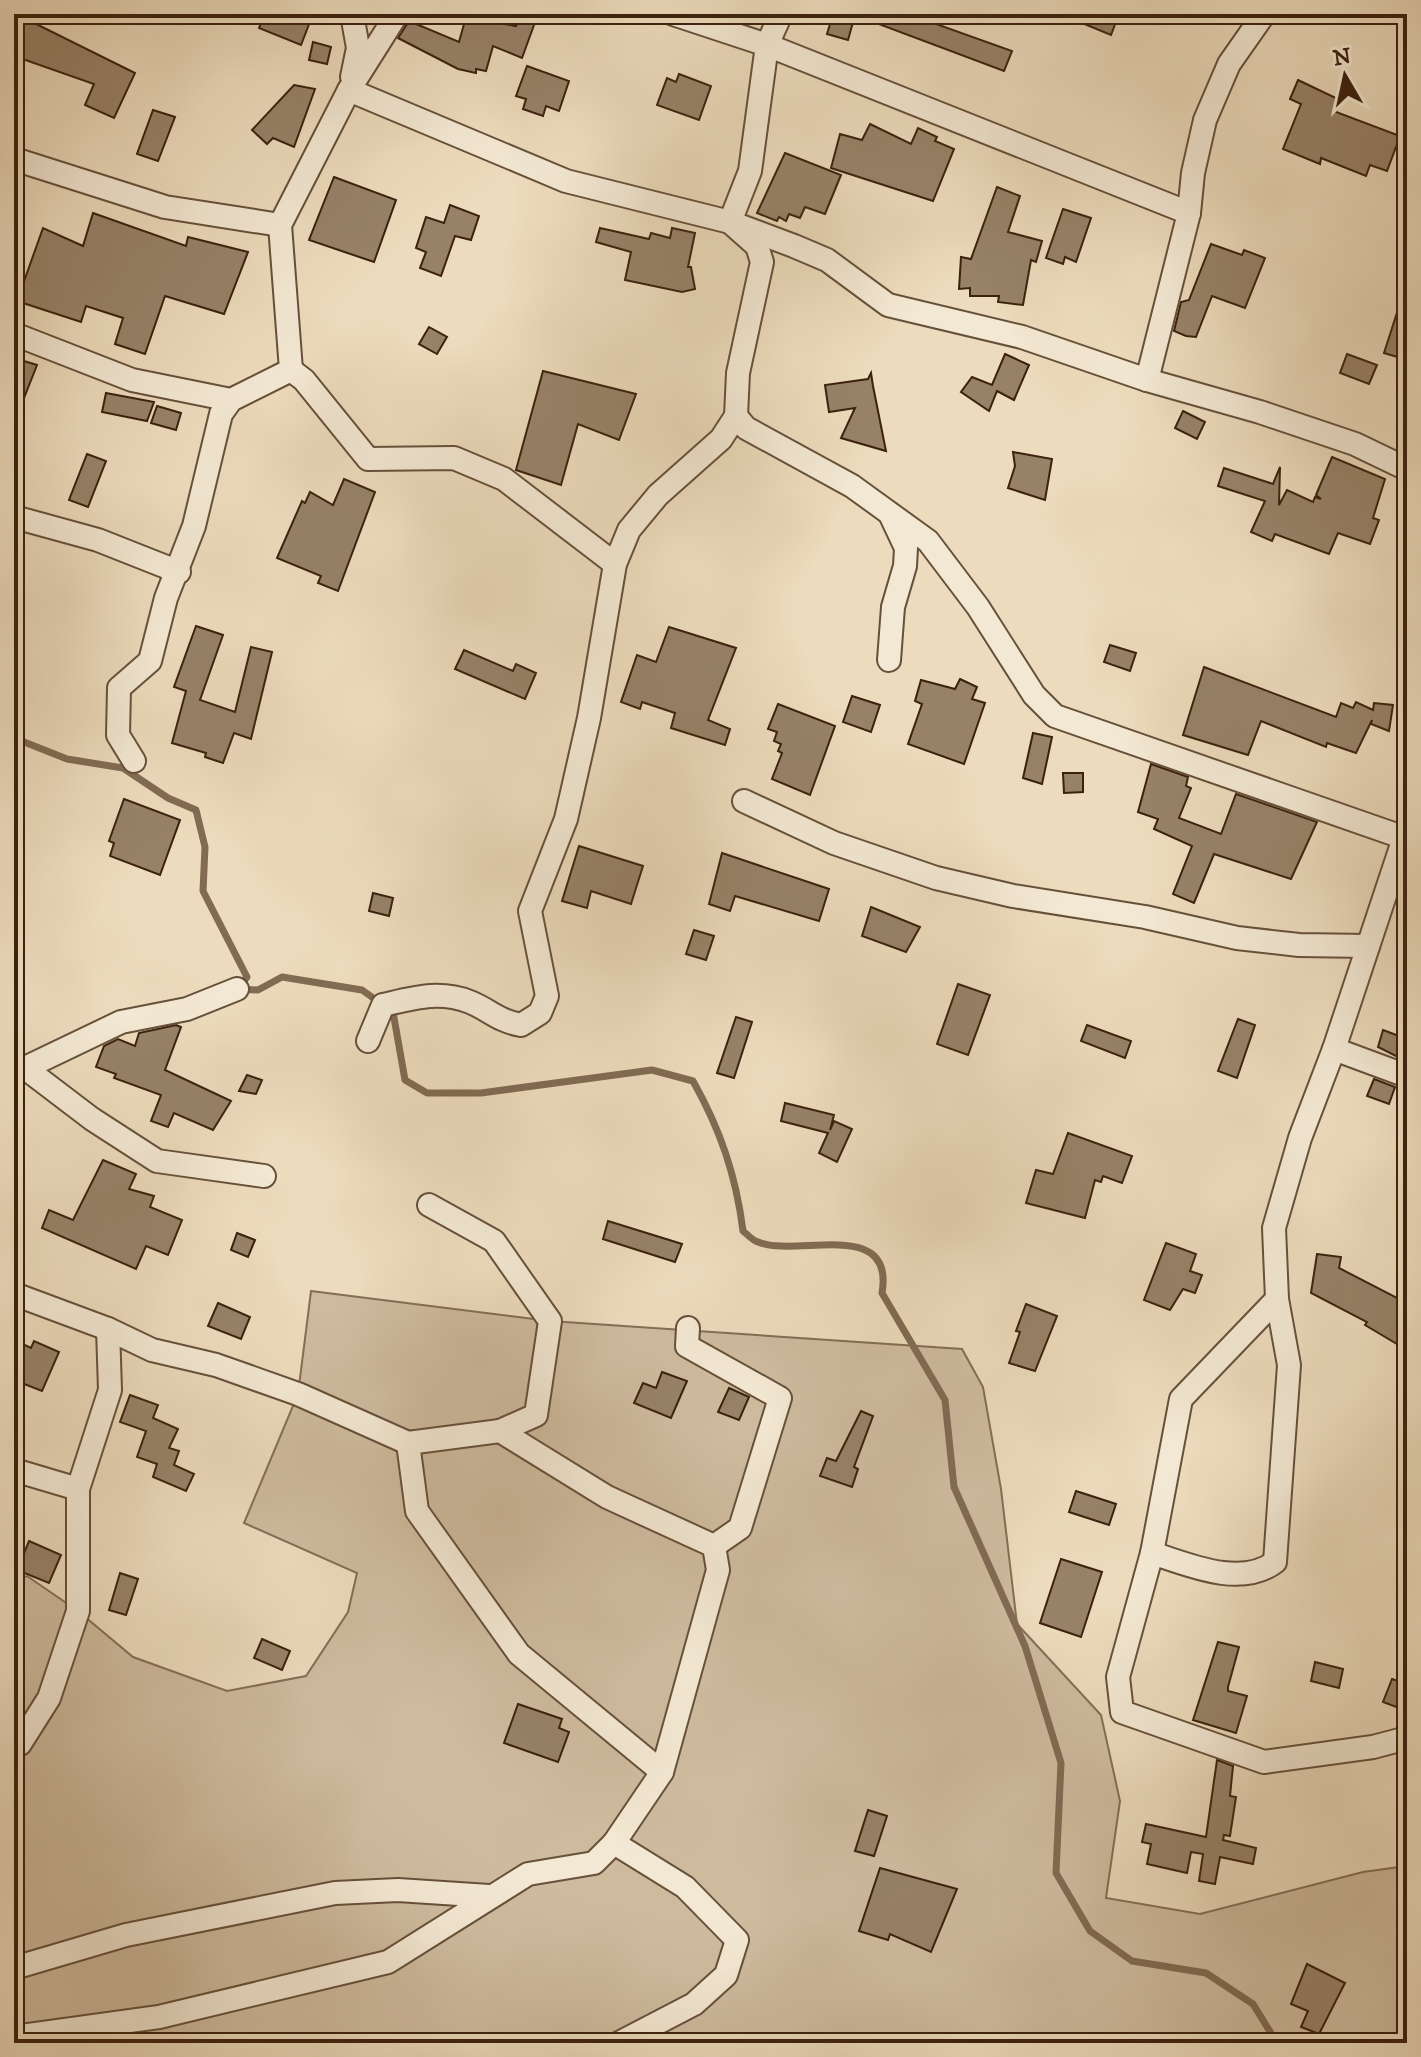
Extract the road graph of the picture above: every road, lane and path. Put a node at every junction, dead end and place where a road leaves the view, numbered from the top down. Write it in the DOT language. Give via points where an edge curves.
graph roads {
  1 [pos="352,14"];
  2 [pos="397,14"];
  3 [pos="673,14"];
  4 [pos="781,14"];
  5 [pos="1264,14"];
  6 [pos="767,45"];
  7 [pos="349,90"];
  8 [pos="14,159"];
  9 [pos="1189,213"];
  10 [pos="730,222"];
  11 [pos="280,225"];
  12 [pos="14,334"];
  13 [pos="291,370"];
  14 [pos="1147,380"];
  15 [pos="231,400"];
  16 [pos="736,416"];
  17 [pos="1407,469"];
  18 [pos="890,513"];
  19 [pos="14,517"];
  20 [pos="615,564"];
  21 [pos="179,572"];
  22 [pos="889,660"];
  23 [pos="134,761"];
  24 [pos="744,801"];
  25 [pos="1406,833"];
  26 [pos="1402,868"];
  27 [pos="1368,946"];
  28 [pos="237,989"];
  29 [pos="368,1041"];
  30 [pos="1334,1049"];
  31 [pos="20,1069"];
  32 [pos="1407,1076"];
  33 [pos="264,1176"];
  34 [pos="429,1205"];
  35 [pos="14,1294"];
  36 [pos="1277,1299"];
  37 [pos="688,1328"];
  38 [pos="108,1329"];
  39 [pos="500,1431"];
  40 [pos="408,1443"];
  41 [pos="14,1470"];
  42 [pos="78,1489"];
  43 [pos="714,1546"];
  44 [pos="1152,1553"];
  45 [pos="1407,1738"];
  46 [pos="14,1747"];
  47 [pos="662,1772"];
  48 [pos="614,1843"];
  49 [pos="489,1896"];
  50 [pos="14,1968"];
  51 [pos="14,2037"];
  52 [pos="619,2043"];
  1 -- 7 [label="street" via="358,48"];
  2 -- 7 [label="street"];
  3 -- 6 [label="street"];
  4 -- 6 [label="street"];
  5 -- 9 [label="street" via="1229,64 1205,120"];
  6 -- 9 [label="street"];
  6 -- 10 [label="street" via="750,171"];
  7 -- 10 [label="street" via="566,181"];
  7 -- 11 [label="street"];
  8 -- 11 [label="street" via="165,207"];
  9 -- 14 [label="street"];
  10 -- 14 [label="street" via="827,260 888,305 1022,337"];
  10 -- 16 [label="street" via="757,246 762,262 738,373"];
  11 -- 13 [label="street"];
  12 -- 15 [label="street" via="132,380"];
  13 -- 15 [label="street"];
  13 -- 20 [label="street" via="368,459 454,458 504,479"];
  14 -- 17 [label="street" via="1355,444"];
  15 -- 21 [label="street" via="221,414"];
  16 -- 18 [label="street" via="746,428"];
  16 -- 20 [label="street" via="721,439 658,495 629,530"];
  18 -- 22 [label="street" via="906,548"];
  18 -- 25 [label="street" via="928,541 987,619 1034,695 1055,716"];
  19 -- 21 [label="street" via="98,540"];
  20 -- 29 [label="street" via="566,819 530,911 547,996 540,1013 521,1025 499,1021 471,1003 431,993 383,1005"];
  21 -- 23 [label="street" via="166,598 150,661 119,688 118,735"];
  24 -- 27 [label="street" via="834,843 936,878 1013,896 1237,938"];
  25 -- 26 [label="street"];
  26 -- 27 [label="street"];
  27 -- 30 [label="street"];
  28 -- 31 [label="street" via="187,1009 121,1022"];
  30 -- 32 [label="street"];
  30 -- 36 [label="street" via="1274,1228"];
  31 -- 33 [label="street" via="157,1161"];
  34 -- 39 [label="street" via="494,1241 550,1321 536,1415"];
  35 -- 38 [label="street"];
  36 -- 44 [label="street" via="1181,1399"];
  36 -- 44 [label="street" via="1289,1365 1275,1562 1260,1573 1209,1571"];
  37 -- 43 [label="street" via="687,1346 780,1398 740,1528"];
  38 -- 40 [label="street" via="152,1350 216,1365 298,1394"];
  38 -- 42 [label="street" via="110,1390"];
  39 -- 40 [label="street"];
  39 -- 43 [label="street" via="607,1497"];
  40 -- 47 [label="street" via="417,1511 519,1654"];
  41 -- 42 [label="street"];
  42 -- 46 [label="street" via="78,1611 49,1698"];
  43 -- 47 [label="street" via="718,1570"];
  44 -- 45 [label="street" via="1118,1677 1122,1712 1264,1762"];
  47 -- 48 [label="street"];
  48 -- 49 [label="street" via="594,1863 528,1874"];
  48 -- 52 [label="street" via="685,1887 737,1940 726,1975 694,2004"];
  49 -- 50 [label="street" via="398,1890 335,1893 126,1935"];
  49 -- 51 [label="street" via="388,1962 159,2017"];
}
